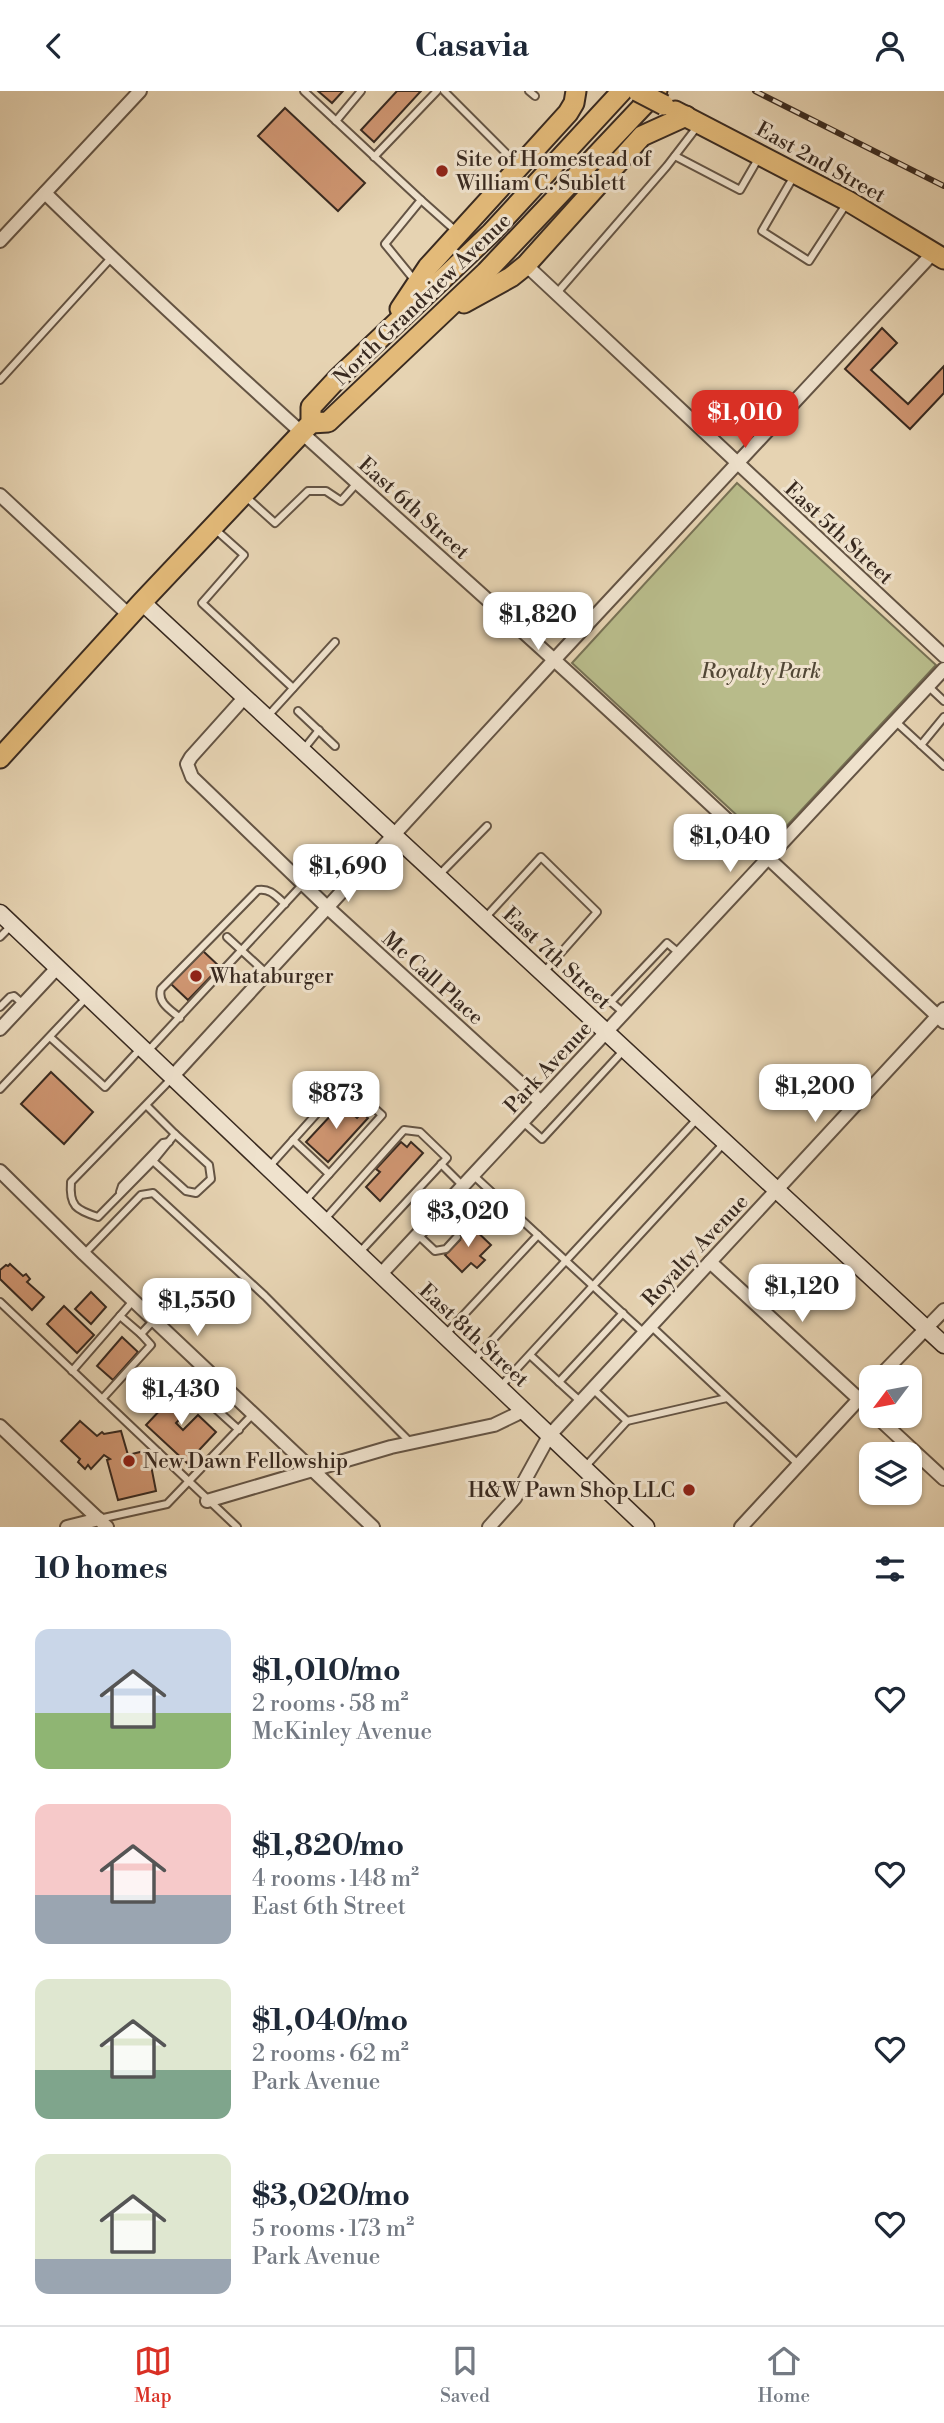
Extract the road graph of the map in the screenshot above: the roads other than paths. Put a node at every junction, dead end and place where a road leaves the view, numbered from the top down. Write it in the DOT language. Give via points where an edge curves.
graph roads {
  1 [pos="140,91"];
  2 [pos="304,91"];
  3 [pos="361,91"];
  4 [pos="437,91"];
  5 [pos="444,91"];
  6 [pos="529,91"];
  7 [pos="576,91"];
  8 [pos="622,91"];
  9 [pos="535,96"];
  10 [pos="651,98"];
  11 [pos="693,120"];
  12 [pos="336,121"];
  13 [pos="761,154"];
  14 [pos="675,156"];
  15 [pos="374,157"];
  16 [pos="519,167"];
  17 [pos="796,173"];
  18 [pos="45,193"];
  19 [pos="421,201"];
  20 [pos="848,201"];
  21 [pos="458,234"];
  22 [pos="0,241"];
  23 [pos="939,256"];
  24 [pos="111,258"];
  25 [pos="526,265"];
  26 [pos="417,284"];
  27 [pos="556,294"];
  28 [pos="435,319"];
  29 [pos="380,338"];
  30 [pos="0,380"];
  31 [pos="306,428"];
  32 [pos="737,464"];
  33 [pos="357,483"];
  34 [pos="0,495"];
  35 [pos="243,495"];
  36 [pos="213,527"];
  37 [pos="136,609"];
  38 [pos="335,642"];
  39 [pos="944,656"];
  40 [pos="554,660"];
  41 [pos="944,669"];
  42 [pos="928,686"];
  43 [pos="293,688"];
  44 [pos="244,698"];
  45 [pos="944,701"];
  46 [pos="298,711"];
  47 [pos="944,717"];
  48 [pos="266,718"];
  49 [pos="895,721"];
  50 [pos="319,730"];
  51 [pos="921,745"];
  52 [pos="335,746"];
  53 [pos="302,751"];
  54 [pos="0,758"];
  55 [pos="944,766"];
  56 [pos="487,826"];
  57 [pos="393,835"];
  58 [pos="768,858"];
  59 [pos="438,876"];
  60 [pos="303,884"];
  61 [pos="285,904"];
  62 [pos="327,907"];
  63 [pos="6,919"];
  64 [pos="484,919"];
  65 [pos="0,937"];
  66 [pos="227,937"];
  67 [pos="242,951"];
  68 [pos="57,968"];
  69 [pos="266,973"];
  70 [pos="543,974"];
  71 [pos="86,997"];
  72 [pos="23,1004"];
  73 [pos="0,1007"];
  74 [pos="942,1015"];
  75 [pos="180,1018"];
  76 [pos="0,1029"];
  77 [pos="606,1032"];
  78 [pos="50,1037"];
  79 [pos="625,1050"];
  80 [pos="143,1051"];
  81 [pos="172,1077"];
  82 [pos="0,1089"];
  83 [pos="541,1102"];
  84 [pos="146,1105"];
  85 [pos="698,1118"];
  86 [pos="523,1122"];
  87 [pos="175,1134"];
  88 [pos="293,1140"];
  89 [pos="169,1142"];
  90 [pos="725,1142"];
  91 [pos="153,1161"];
  92 [pos="441,1164"];
  93 [pos="268,1168"];
  94 [pos="0,1171"];
  95 [pos="329,1174"];
  96 [pos="473,1175"];
  97 [pos="463,1186"];
  98 [pos="776,1190"];
  99 [pos="118,1197"];
  100 [pos="303,1202"];
  101 [pos="513,1212"];
  102 [pos="323,1221"];
  103 [pos="418,1235"];
  104 [pos="538,1235"];
  105 [pos="84,1254"];
  106 [pos="358,1254"];
  107 [pos="566,1261"];
  108 [pos="710,1262"];
  109 [pos="380,1275"];
  110 [pos="594,1286"];
  111 [pos="134,1301"];
  112 [pos="0,1302"];
  113 [pos="944,1310"];
  114 [pos="623,1313"];
  115 [pos="120,1316"];
  116 [pos="154,1320"];
  117 [pos="926,1329"];
  118 [pos="648,1330"];
  119 [pos="141,1334"];
  120 [pos="444,1336"];
  121 [pos="944,1345"];
  122 [pos="530,1355"];
  123 [pos="471,1362"];
  124 [pos="891,1365"];
  125 [pos="72,1371"];
  126 [pos="559,1382"];
  127 [pos="220,1383"];
  128 [pos="499,1389"];
  129 [pos="593,1389"];
  130 [pos="727,1398"];
  131 [pos="102,1399"];
  132 [pos="858,1399"];
  133 [pos="581,1402"];
  134 [pos="523,1411"];
  135 [pos="253,1414"];
  136 [pos="627,1421"];
  137 [pos="0,1426"];
  138 [pos="889,1428"];
  139 [pos="239,1430"];
  140 [pos="549,1436"];
  141 [pos="411,1443"];
  142 [pos="798,1464"];
  143 [pos="583,1468"];
  144 [pos="312,1471"];
  145 [pos="944,1479"];
  146 [pos="189,1483"];
  147 [pos="208,1500"];
  148 [pos="103,1523"];
  149 [pos="67,1527"];
  150 [pos="237,1527"];
  151 [pos="373,1527"];
  152 [pos="489,1527"];
  153 [pos="646,1527"];
  154 [pos="741,1527"];
  1 -- 18 [label="street"];
  2 -- 12 [label="lane"];
  3 -- 12 [label="lane"];
  4 -- 15 [label="lane"];
  5 -- 16 [label="lane"];
  6 -- 9 [label="lane"];
  7 -- 16 [label="main road" via="568,113"];
  8 -- 29 [label="main road, North Grandview Avenue" via="491,233"];
  10 -- 11 [label="main road, East 2nd Street"];
  10 -- 28 [label="main road, North Grandview Avenue" via="508,250"];
  11 -- 13 [label="main road, East 2nd Street"];
  11 -- 14 [label="lane"];
  11 -- 25 [label="main road" via="642,136"];
  12 -- 15 [label="lane"];
  13 -- 14 [label="lane" via="740,190"];
  13 -- 17 [label="main road, East 2nd Street"];
  14 -- 27 [label="lane"];
  15 -- 19 [label="lane"];
  16 -- 21 [label="main road"];
  17 -- 20 [label="main road, East 2nd Street"];
  17 -- 20 [label="lane" via="762,231 809,261"];
  18 -- 22 [label="street"];
  18 -- 24 [label="street, East 6th Street"];
  19 -- 21 [label="lane"];
  19 -- 26 [label="lane" via="385,244"];
  20 -- 23 [label="main road, East 2nd Street"];
  21 -- 26 [label="main road"];
  23 -- 32 [label="street"];
  24 -- 30 [label="lane"];
  24 -- 31 [label="street, East 6th Street"];
  25 -- 27 [label="street, East 5th Street"];
  25 -- 28 [label="main road"];
  26 -- 29 [label="main road"];
  27 -- 32 [label="street, East 5th Street"];
  28 -- 31 [label="main road, North Grandview Avenue" via="328,422"];
  29 -- 31 [label="main road, North Grandview Avenue" via="311,407"];
  31 -- 33 [label="street, East 6th Street"];
  31 -- 35 [label="main road, North Grandview Avenue"];
  32 -- 39 [label="street, East 5th Street"];
  32 -- 40 [label="street"];
  33 -- 35 [label="lane" via="341,501 326,491 308,491 275,523"];
  33 -- 40 [label="street, East 6th Street"];
  34 -- 37 [label="street, East 7th Street"];
  35 -- 36 [label="main road, North Grandview Avenue"];
  36 -- 37 [label="main road, North Grandview Avenue"];
  36 -- 43 [label="lane" via="244,555 202,603"];
  37 -- 44 [label="street, East 7th Street"];
  37 -- 54 [label="main road, North Grandview Avenue"];
  38 -- 43 [label="lane"];
  40 -- 57 [label="street"];
  40 -- 58 [label="street, East 6th Street"];
  41 -- 42 [label="street, Park Avenue"];
  42 -- 45 [label="lane"];
  42 -- 49 [label="street, Park Avenue"];
  43 -- 48 [label="lane"];
  44 -- 48 [label="street, East 7th Street"];
  44 -- 60 [label="street, Mc Call Place" via="191,757 188,770 207,794"];
  46 -- 50 [label="lane"];
  47 -- 51 [label="lane"];
  48 -- 53 [label="street, East 7th Street"];
  49 -- 51 [label="lane"];
  49 -- 58 [label="street, Park Avenue"];
  50 -- 52 [label="lane"];
  50 -- 53 [label="lane"];
  51 -- 55 [label="lane"];
  53 -- 57 [label="street, East 7th Street"];
  56 -- 59 [label="lane"];
  57 -- 59 [label="street, East 7th Street"];
  57 -- 62 [label="street"];
  58 -- 74 [label="street, East 6th Street"];
  58 -- 77 [label="street, Park Avenue"];
  59 -- 64 [label="street, East 7th Street"];
  60 -- 61 [label="lane"];
  60 -- 62 [label="street, Mc Call Place"];
  61 -- 67 [label="lane"];
  61 -- 75 [label="lane" via="271,891 258,890 160,989 161,1001"];
  62 -- 69 [label="street"];
  62 -- 83 [label="street, Mc Call Place"];
  63 -- 65 [label="lane"];
  63 -- 68 [label="street, East 8th Street"];
  64 -- 70 [label="street, East 7th Street"];
  64 -- 70 [label="lane" via="541,857 597,912"];
  66 -- 67 [label="lane"];
  67 -- 69 [label="lane"];
  67 -- 75 [label="lane"];
  68 -- 71 [label="street, East 8th Street"];
  68 -- 72 [label="street"];
  69 -- 81 [label="street"];
  70 -- 77 [label="street, East 7th Street"];
  71 -- 78 [label="lane"];
  71 -- 80 [label="street, East 8th Street"];
  72 -- 73 [label="lane" via="14,996"];
  72 -- 76 [label="street"];
  74 -- 98 [label="street, Royalty Avenue"];
  75 -- 80 [label="lane"];
  77 -- 79 [label="street, East 7th Street"];
  77 -- 83 [label="street, Park Avenue"];
  78 -- 80 [label="lane" via="104,1087"];
  78 -- 82 [label="lane"];
  79 -- 85 [label="street, East 7th Street"];
  79 -- 86 [label="lane" via="542,1139"];
  80 -- 81 [label="street, East 8th Street"];
  81 -- 84 [label="lane"];
  81 -- 93 [label="street, East 8th Street"];
  83 -- 86 [label="street, Park Avenue"];
  84 -- 87 [label="lane"];
  84 -- 99 [label="lane" via="71,1182 70,1197 80,1211 98,1217"];
  85 -- 90 [label="street, East 7th Street"];
  85 -- 107 [label="lane"];
  86 -- 96 [label="street, Park Avenue"];
  87 -- 89 [label="lane"];
  87 -- 91 [label="lane" via="209,1165 211,1179 196,1193 186,1191"];
  88 -- 93 [label="lane"];
  88 -- 95 [label="lane"];
  88 -- 95 [label="lane" via="345,1082 382,1115"];
  89 -- 91 [label="lane"];
  89 -- 99 [label="lane" via="122,1185"];
  90 -- 98 [label="street, East 7th Street"];
  90 -- 110 [label="lane"];
  91 -- 99 [label="lane"];
  92 -- 97 [label="lane"];
  92 -- 102 [label="lane" via="447,1158 420,1132 404,1130"];
  92 -- 106 [label="lane"];
  93 -- 100 [label="street, East 8th Street"];
  94 -- 105 [label="street"];
  95 -- 100 [label="lane"];
  96 -- 97 [label="street, Park Avenue"];
  96 -- 101 [label="lane"];
  97 -- 103 [label="street, Park Avenue"];
  98 -- 108 [label="street, Royalty Avenue"];
  98 -- 117 [label="street, East 7th Street"];
  100 -- 102 [label="street, East 8th Street"];
  101 -- 103 [label="lane" via="480,1213 446,1249 435,1251"];
  101 -- 104 [label="lane"];
  102 -- 106 [label="street, East 8th Street"];
  103 -- 109 [label="street, Park Avenue"];
  104 -- 107 [label="lane"];
  104 -- 120 [label="lane"];
  105 -- 111 [label="street"];
  105 -- 141 [label="lane" via="141,1195 153,1193 265,1296"];
  106 -- 109 [label="street, East 8th Street"];
  107 -- 110 [label="lane"];
  107 -- 123 [label="lane"];
  108 -- 118 [label="street, Royalty Avenue"];
  108 -- 132 [label="street"];
  109 -- 120 [label="street, East 8th Street"];
  110 -- 114 [label="lane"];
  110 -- 122 [label="lane"];
  111 -- 115 [label="lane"];
  111 -- 116 [label="street"];
  112 -- 125 [label="lane"];
  113 -- 117 [label="street"];
  114 -- 118 [label="lane"];
  114 -- 126 [label="lane"];
  115 -- 119 [label="lane"];
  115 -- 125 [label="lane"];
  116 -- 119 [label="lane"];
  116 -- 127 [label="street"];
  117 -- 121 [label="street, East 7th Street"];
  117 -- 124 [label="street"];
  118 -- 129 [label="street, Royalty Avenue"];
  118 -- 130 [label="lane"];
  119 -- 131 [label="lane" via="151,1345"];
  120 -- 123 [label="street, East 8th Street"];
  122 -- 126 [label="lane"];
  122 -- 128 [label="lane"];
  123 -- 128 [label="street, East 8th Street"];
  125 -- 131 [label="lane"];
  126 -- 133 [label="lane"];
  127 -- 135 [label="street"];
  127 -- 139 [label="lane" via="205,1399"];
  128 -- 134 [label="street, East 8th Street"];
  129 -- 133 [label="street, Royalty Avenue"];
  129 -- 136 [label="lane"];
  130 -- 136 [label="lane"];
  130 -- 142 [label="lane"];
  131 -- 146 [label="lane"];
  132 -- 142 [label="street"];
  133 -- 140 [label="street, Royalty Avenue"];
  134 -- 140 [label="street, East 8th Street"];
  134 -- 141 [label="street" via="494,1425"];
  135 -- 139 [label="lane"];
  135 -- 144 [label="street"];
  136 -- 143 [label="lane"];
  137 -- 148 [label="street"];
  138 -- 145 [label="street"];
  139 -- 146 [label="lane"];
  140 -- 143 [label="street, East 8th Street"];
  140 -- 152 [label="street, Royalty Avenue" via="515,1498"];
  141 -- 144 [label="street"];
  142 -- 154 [label="street"];
  143 -- 153 [label="street, East 8th Street"];
  144 -- 147 [label="street"];
  144 -- 151 [label="street"];
  146 -- 147 [label="lane"];
  146 -- 148 [label="lane" via="167,1504"];
  147 -- 150 [label="lane"];
  148 -- 149 [label="street"];
}
